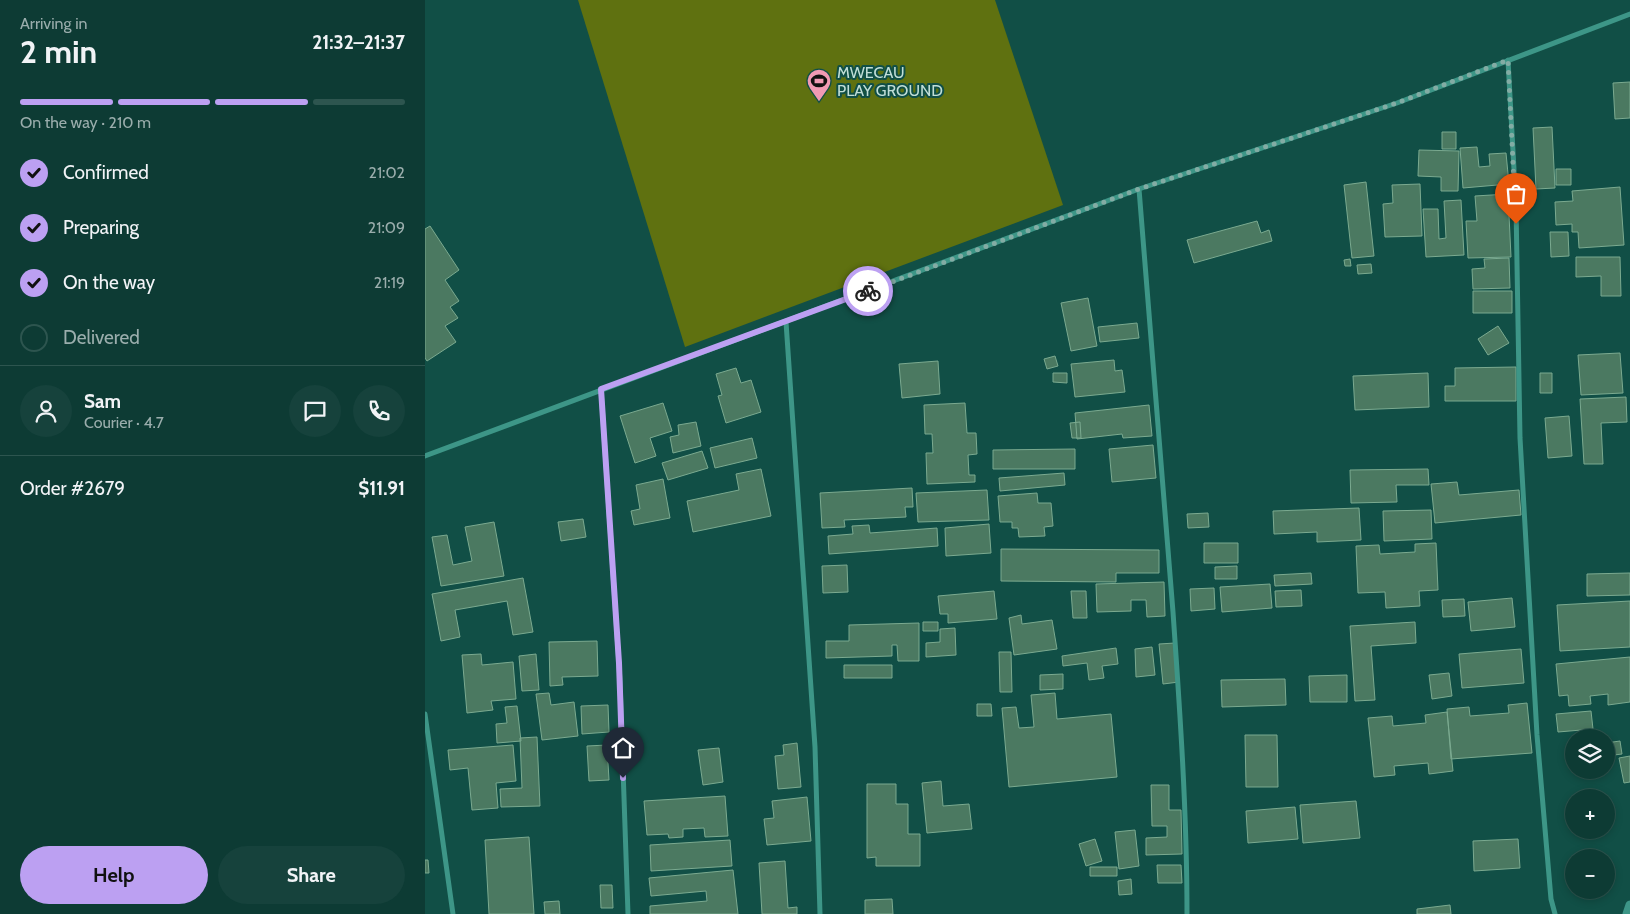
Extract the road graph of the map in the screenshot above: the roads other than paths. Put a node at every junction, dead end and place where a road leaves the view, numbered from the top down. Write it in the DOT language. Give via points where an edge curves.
graph roads {
  1 [pos="1630,14"];
  2 [pos="1508,60"];
  3 [pos="1139,189"];
  4 [pos="786,322"];
  5 [pos="601,389"];
  6 [pos="425,456"];
  7 [pos="425,714"];
  8 [pos="1630,905"];
  9 [pos="453,914"];
  10 [pos="628,914"];
  11 [pos="820,914"];
  12 [pos="1187,914"];
  13 [pos="1555,914"];
  14 [pos="1627,914"];
  1 -- 2 [label="street"];
  2 -- 3 [label="street" via="1397,103"];
  2 -- 13 [label="street" via="1516,206 1521,448 1537,735"];
  3 -- 4 [label="street"];
  3 -- 12 [label="street" via="1179,693"];
  4 -- 5 [label="street"];
  4 -- 11 [label="street" via="815,747"];
  5 -- 6 [label="street"];
  5 -- 10 [label="street" via="620,681"];
  7 -- 9 [label="street"];
  8 -- 14 [label="street"];
}
